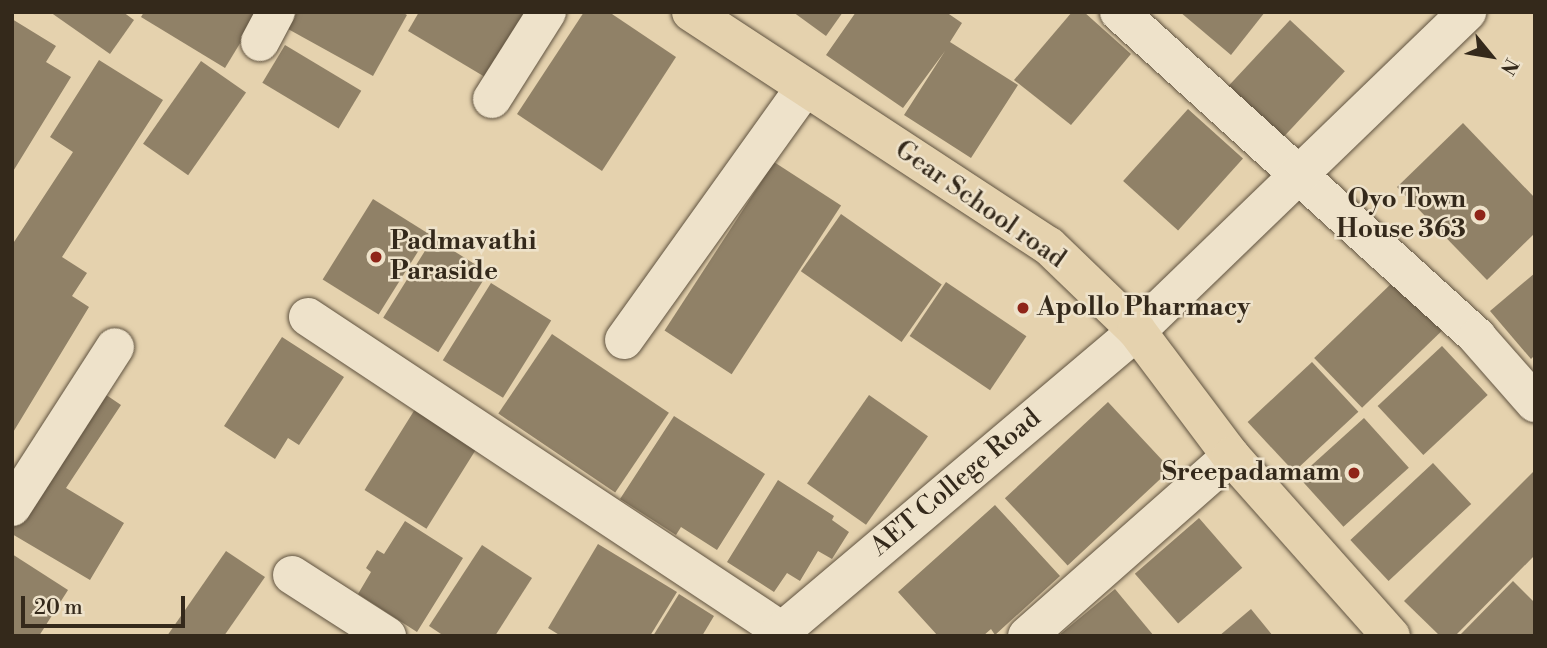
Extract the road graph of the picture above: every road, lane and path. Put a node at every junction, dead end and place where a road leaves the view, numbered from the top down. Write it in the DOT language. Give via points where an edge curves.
graph roads {
  1 [pos="547,12"];
  2 [pos="691,12"];
  3 [pos="1119,12"];
  4 [pos="1467,12"];
  5 [pos="805,87"];
  6 [pos="492,99"];
  7 [pos="1299,171"];
  8 [pos="308,317"];
  9 [pos="1138,331"];
  10 [pos="624,340"];
  11 [pos="115,347"];
  12 [pos="1535,403"];
  13 [pos="1231,456"];
  14 [pos="12,507"];
  15 [pos="292,575"];
  16 [pos="779,633"];
  17 [pos="387,636"];
  18 [pos="1027,636"];
  19 [pos="1391,636"];
  1 -- 6 [label="street"];
  2 -- 5 [label="main road, Gear School road"];
  3 -- 7 [label="street"];
  4 -- 7 [label="street, AET College Road"];
  5 -- 9 [label="main road, Gear School road" via="1049,246"];
  5 -- 10 [label="street"];
  7 -- 9 [label="street, AET College Road"];
  7 -- 12 [label="street" via="1477,337"];
  8 -- 16 [label="street"];
  9 -- 13 [label="main road, Gear School road"];
  9 -- 16 [label="street, AET College Road"];
  11 -- 14 [label="street"];
  13 -- 18 [label="street"];
  13 -- 19 [label="main road, Gear School road"];
  15 -- 17 [label="street"];
}
